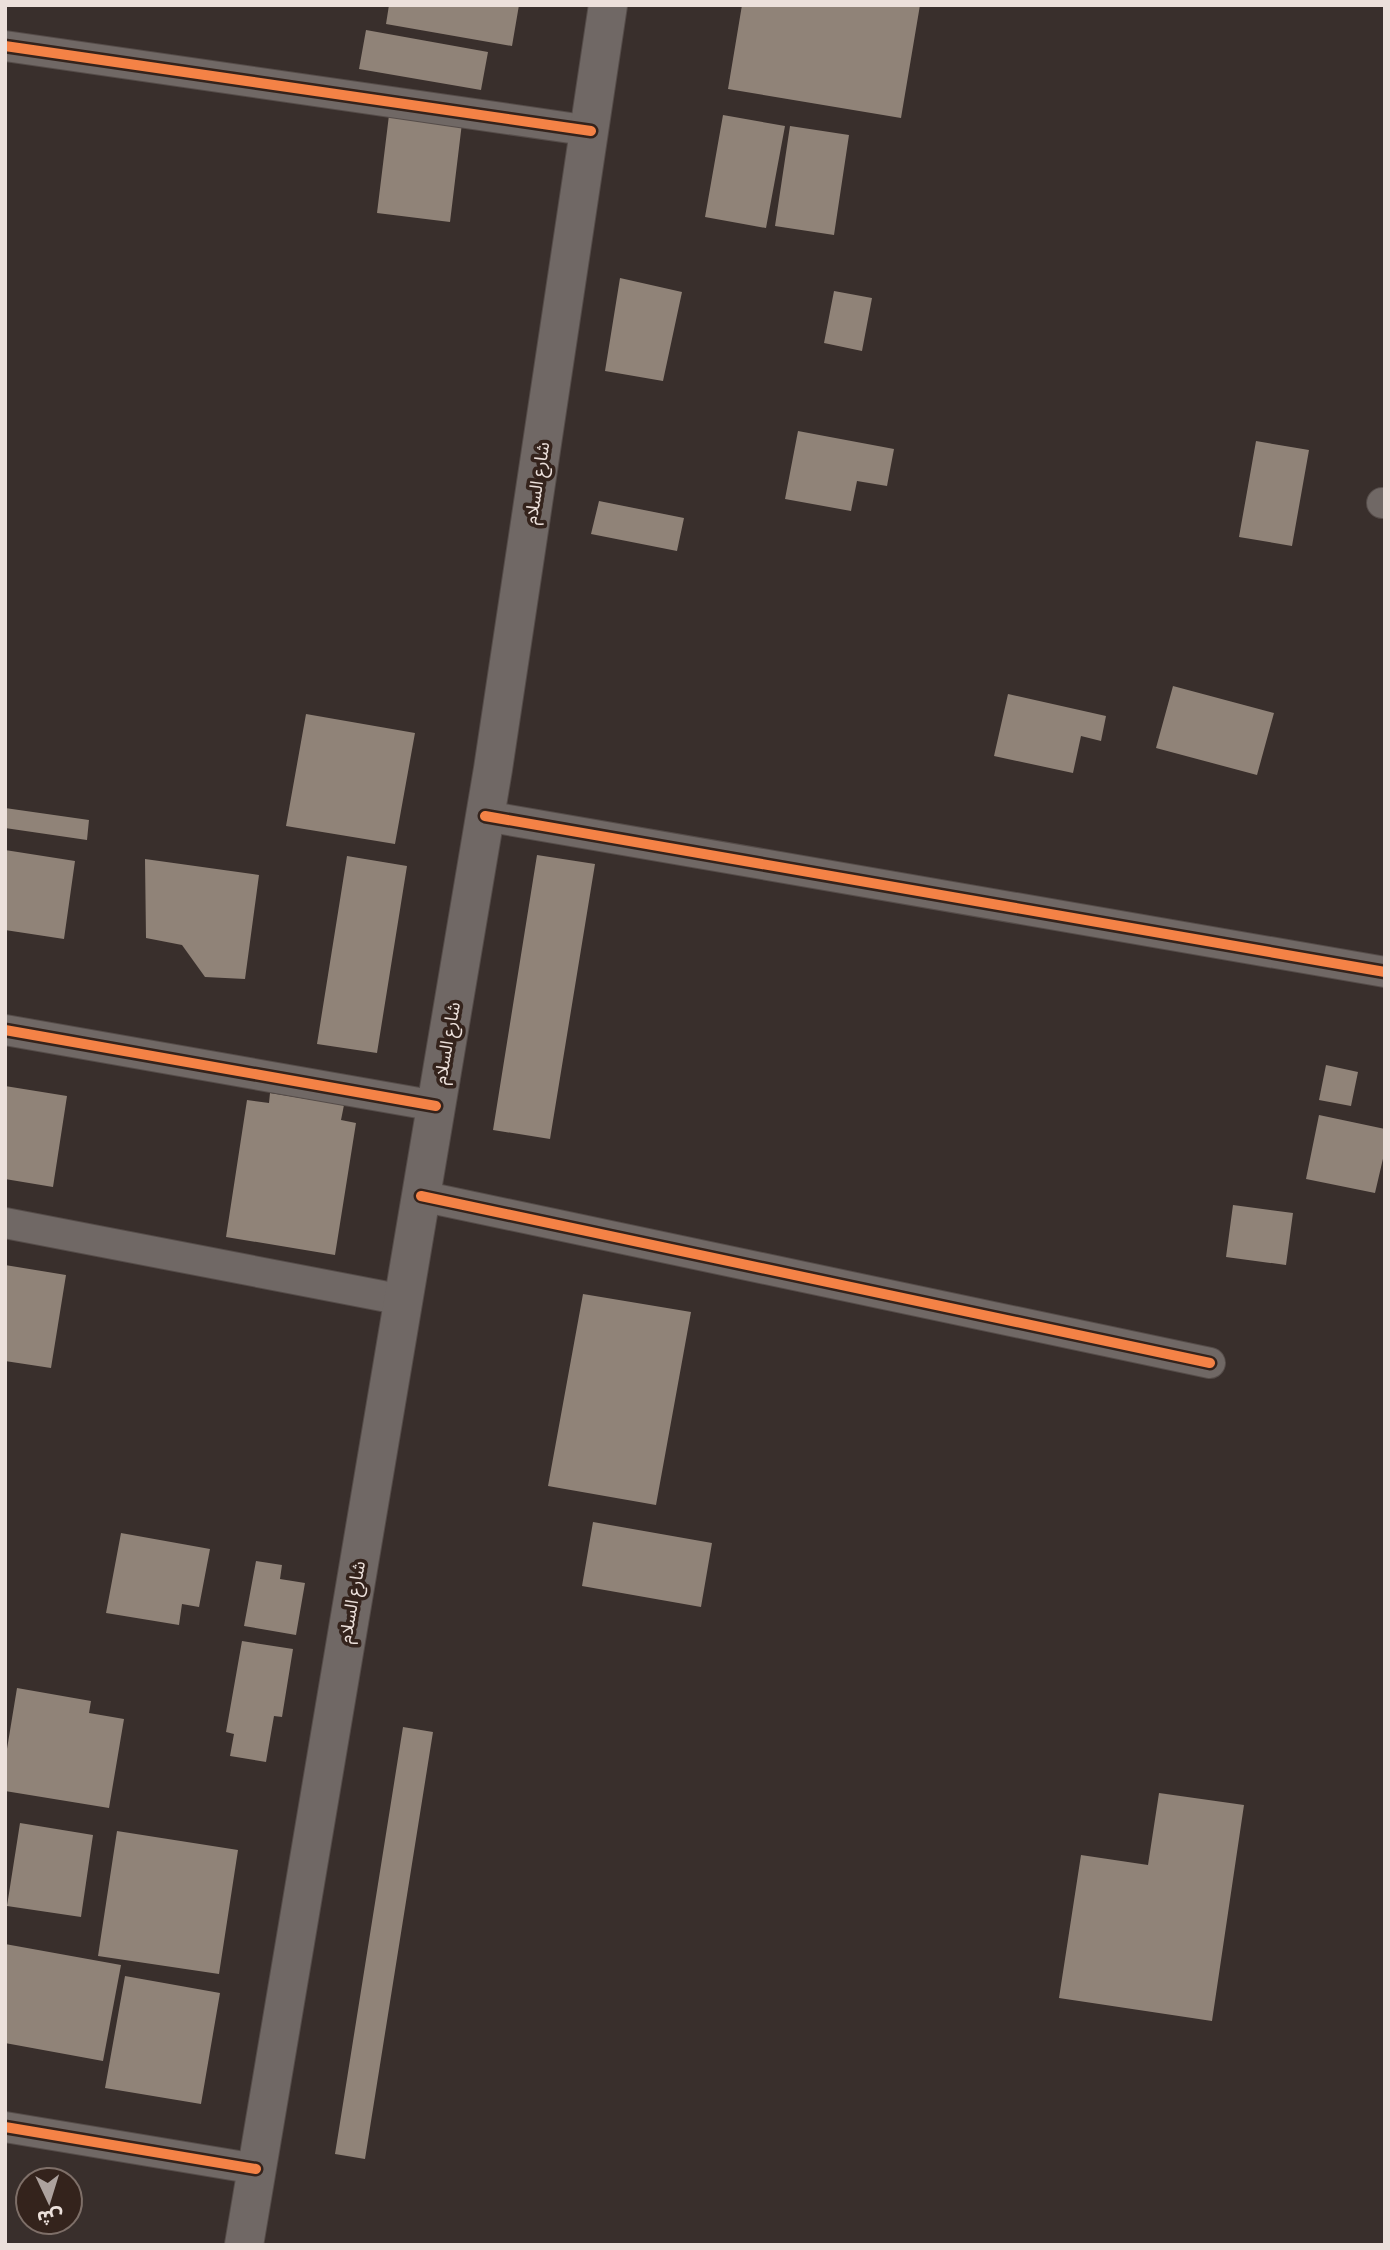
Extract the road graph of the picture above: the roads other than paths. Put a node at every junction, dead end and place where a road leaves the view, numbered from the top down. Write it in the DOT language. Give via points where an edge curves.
graph roads {
  1 [pos="608,5"];
  2 [pos="5,46"];
  3 [pos="591,131"];
  4 [pos="485,816"];
  5 [pos="1385,972"];
  6 [pos="5,1030"];
  7 [pos="436,1106"];
  8 [pos="421,1196"];
  9 [pos="5,1223"];
  10 [pos="403,1300"];
  11 [pos="1210,1363"];
  12 [pos="5,2127"];
  13 [pos="256,2169"];
  14 [pos="244,2245"];
  1 -- 3 [label="main road, شارع السلام"];
  2 -- 3 [label="street"];
  3 -- 4 [label="main road, شارع السلام"];
  4 -- 5 [label="street"];
  4 -- 7 [label="main road, شارع السلام"];
  6 -- 7 [label="street"];
  7 -- 8 [label="main road, شارع السلام"];
  8 -- 10 [label="main road, شارع السلام"];
  8 -- 11 [label="street"];
  9 -- 10 [label="street"];
  10 -- 13 [label="main road, شارع السلام"];
  12 -- 13 [label="street"];
  13 -- 14 [label="main road, شارع السلام"];
}
